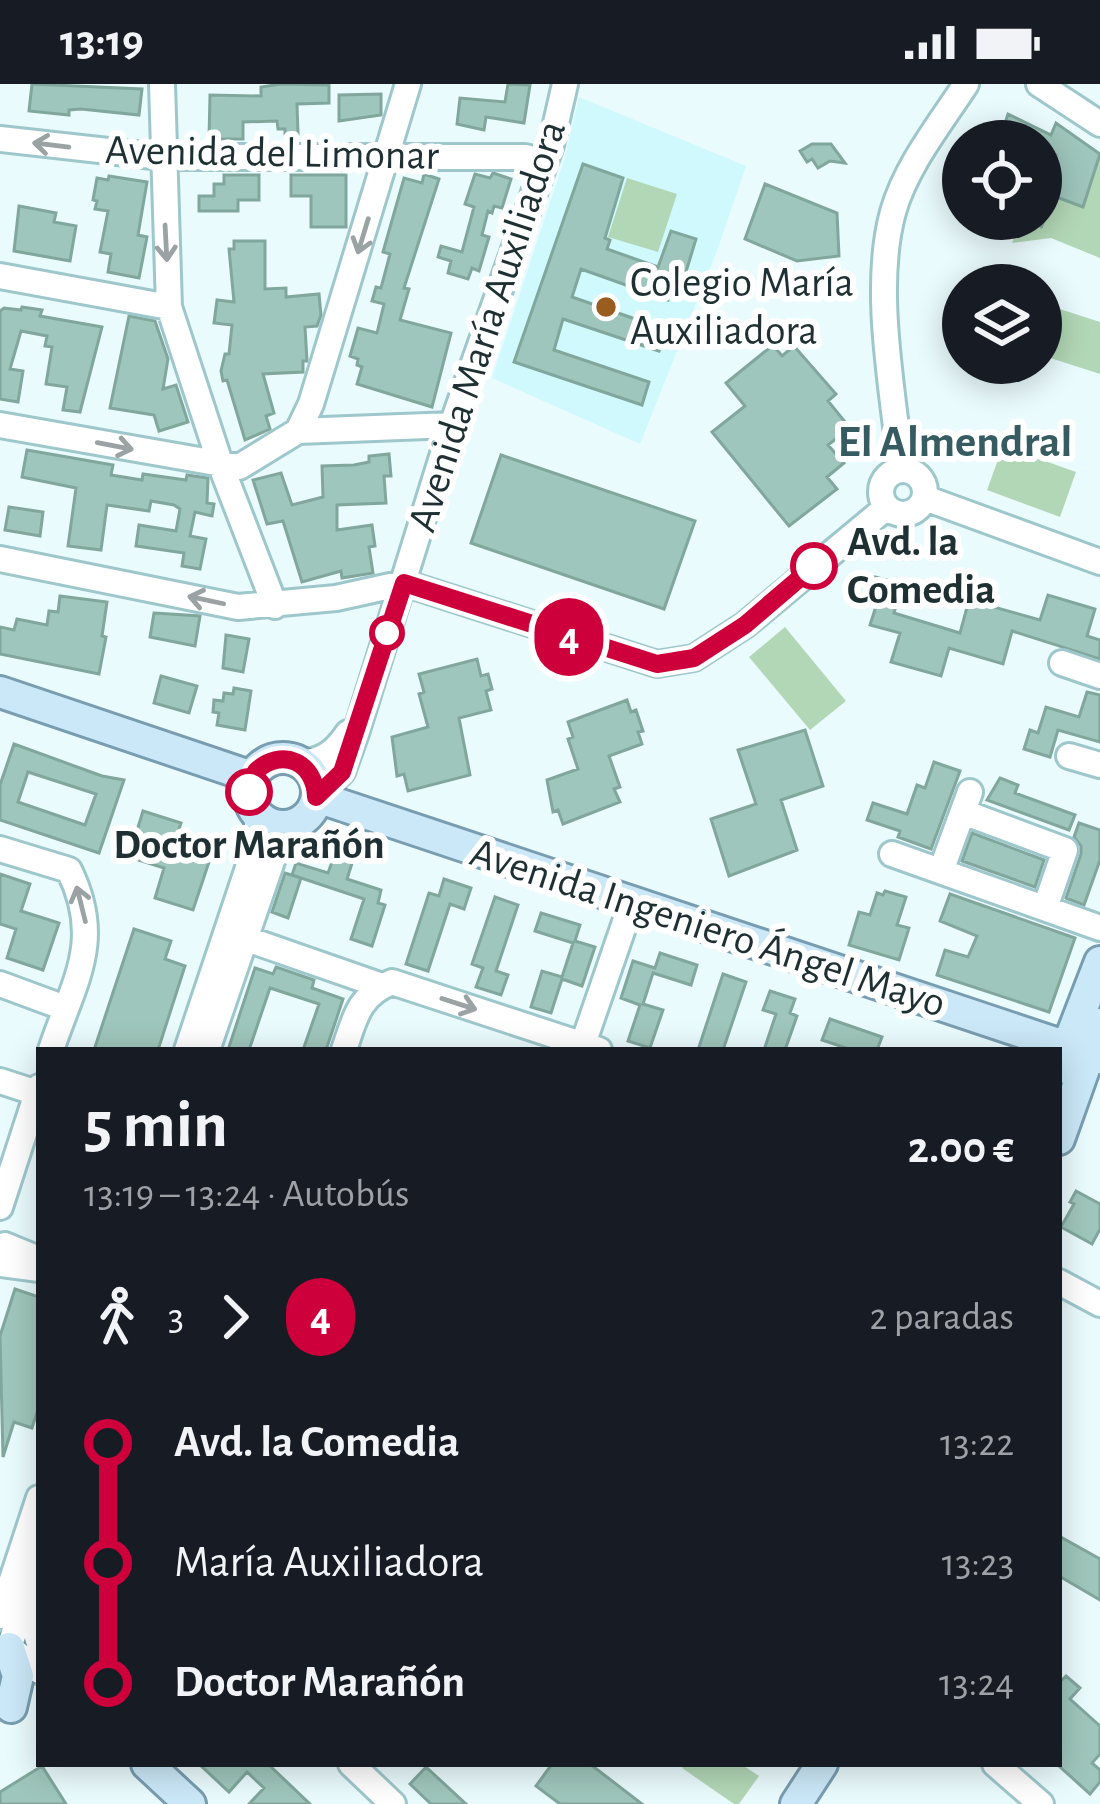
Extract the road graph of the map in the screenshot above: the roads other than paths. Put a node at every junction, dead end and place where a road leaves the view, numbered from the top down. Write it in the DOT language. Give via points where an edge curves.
graph roads {
  1 [pos="162,84"];
  2 [pos="409,84"];
  3 [pos="565,84"];
  4 [pos="966,84"];
  5 [pos="1039,84"];
  6 [pos="1065,84"];
  7 [pos="1100,106"];
  8 [pos="1100,124"];
  9 [pos="0,139"];
  10 [pos="161,158"];
  11 [pos="388,158"];
  12 [pos="545,162"];
  13 [pos="0,277"];
  14 [pos="169,307"];
  15 [pos="0,424"];
  16 [pos="452,425"];
  17 [pos="298,431"];
  18 [pos="221,466"];
  19 [pos="901,469"];
  20 [pos="925,499"];
  21 [pos="887,507"];
  22 [pos="0,560"];
  23 [pos="1100,562"];
  24 [pos="404,583"];
  25 [pos="275,606"];
  26 [pos="1062,663"];
  27 [pos="1100,676"];
  28 [pos="0,692"];
  29 [pos="364,704"];
  30 [pos="0,709"];
  31 [pos="1069,756"];
  32 [pos="300,763"];
  33 [pos="1100,765"];
  34 [pos="288,804"];
  35 [pos="0,849"];
  36 [pos="892,854"];
  37 [pos="941,871"];
  38 [pos="1045,908"];
  39 [pos="628,911"];
  40 [pos="1100,928"];
  41 [pos="244,938"];
  42 [pos="1100,962"];
  43 [pos="0,984"];
  44 [pos="382,986"];
  45 [pos="65,1008"];
  46 [pos="1100,1024"];
  47 [pos="52,1047"];
  48 [pos="188,1047"];
  49 [pos="208,1047"];
  50 [pos="345,1047"];
  51 [pos="591,1047"];
  52 [pos="1002,1047"];
  53 [pos="1027,1047"];
  54 [pos="1077,1064"];
  55 [pos="0,1081"];
  56 [pos="36,1090"];
  57 [pos="36,1096"];
  58 [pos="1062,1126"];
  59 [pos="0,1207"];
  60 [pos="1,1252"];
  61 [pos="36,1258"];
  62 [pos="36,1268"];
  63 [pos="1062,1284"];
  64 [pos="1100,1304"];
  65 [pos="36,1507"];
  66 [pos="36,1566"];
  67 [pos="0,1616"];
  68 [pos="17,1644"];
  69 [pos="36,1667"];
  70 [pos="17,1707"];
  71 [pos="151,1767"];
  72 [pos="354,1767"];
  73 [pos="998,1767"];
  74 [pos="820,1774"];
  75 [pos="190,1804"];
  76 [pos="393,1804"];
  77 [pos="796,1804"];
  78 [pos="1041,1804"];
  1 -- 10 [label="street"];
  2 -- 11 [label="street"];
  3 -- 12 [label="street, Avenida María Auxiliadora"];
  4 -- 19 [label="street" via="907,178 886,253"];
  5 -- 8 [label="street"];
  6 -- 7 [label="street"];
  10 -- 9 [label="street, Avenida del Limonar, one-way"];
  10 -- 11 [label="street, Avenida del Limonar"];
  10 -- 14 [label="street, one-way"];
  11 -- 12 [label="street, Avenida del Limonar"];
  11 -- 17 [label="street, one-way"];
  12 -- 16 [label="street, Avenida María Auxiliadora"];
  13 -- 14 [label="street"];
  14 -- 18 [label="street"];
  15 -- 18 [label="street, one-way"];
  16 -- 17 [label="street"];
  16 -- 24 [label="street, Avenida María Auxiliadora"];
  17 -- 18 [label="street" via="239,467"];
  18 -- 25 [label="street"];
  19 -- 20 [label="street" via="920,478"];
  19 -- 21 [label="street" via="883,481"];
  20 -- 21 [label="street" via="909,514"];
  20 -- 23 [label="street"];
  21 -- 24 [label="street" via="745,625 694,658 657,664"];
  25 -- 22 [label="street, one-way" via="238,607"];
  24 -- 25 [label="street"];
  24 -- 29 [label="street, Avenida María Auxiliadora"];
  26 -- 27 [label="street"];
  28 -- 34 [label="main road, Avenida Ingeniero Ángel Mayo"];
  29 -- 32 [label="street, Avenida María Auxiliadora" via="335,752"];
  29 -- 34 [label="street, Avenida María Auxiliadora" via="342,772"];
  30 -- 34 [label="main road, Avenida Ingeniero Ángel Mayo"];
  31 -- 33 [label="street"];
  32 -- 34 [label="main road" via="313,776"];
  32 -- 34 [label="main road" via="261,766"];
  34 -- 39 [label="main road, Avenida Ingeniero Ángel Mayo"];
  34 -- 41 [label="street"];
  34 -- 48 [label="street" via="255,847"];
  45 -- 35 [label="street, one-way" via="87,946 84,902 69,870"];
  36 -- 37 [label="street"];
  37 -- 38 [label="street"];
  37 -- 38 [label="street" via="967,802 1065,850"];
  38 -- 40 [label="street"];
  39 -- 51 [label="street"];
  39 -- 52 [label="main road, Avenida Ingeniero Ángel Mayo"];
  39 -- 53 [label="main road, Avenida Ingeniero Ángel Mayo"];
  41 -- 44 [label="street"];
  41 -- 49 [label="street"];
  42 -- 54 [label="main road"];
  43 -- 45 [label="street"];
  44 -- 50 [label="street" via="357,1011"];
  44 -- 51 [label="street, one-way" via="392,982"];
  45 -- 47 [label="street"];
  46 -- 54 [label="main road"];
  54 -- 58 [label="main road"];
  55 -- 56 [label="street"];
  57 -- 59 [label="street"];
  60 -- 61 [label="street"];
  60 -- 62 [label="street"];
  63 -- 64 [label="street"];
  65 -- 67 [label="street"];
  66 -- 68 [label="street"];
  68 -- 69 [label="street"];
  68 -- 70 [label="main road"];
  71 -- 75 [label="main road"];
  72 -- 76 [label="street"];
  73 -- 78 [label="street"];
  74 -- 77 [label="main road"];
}
